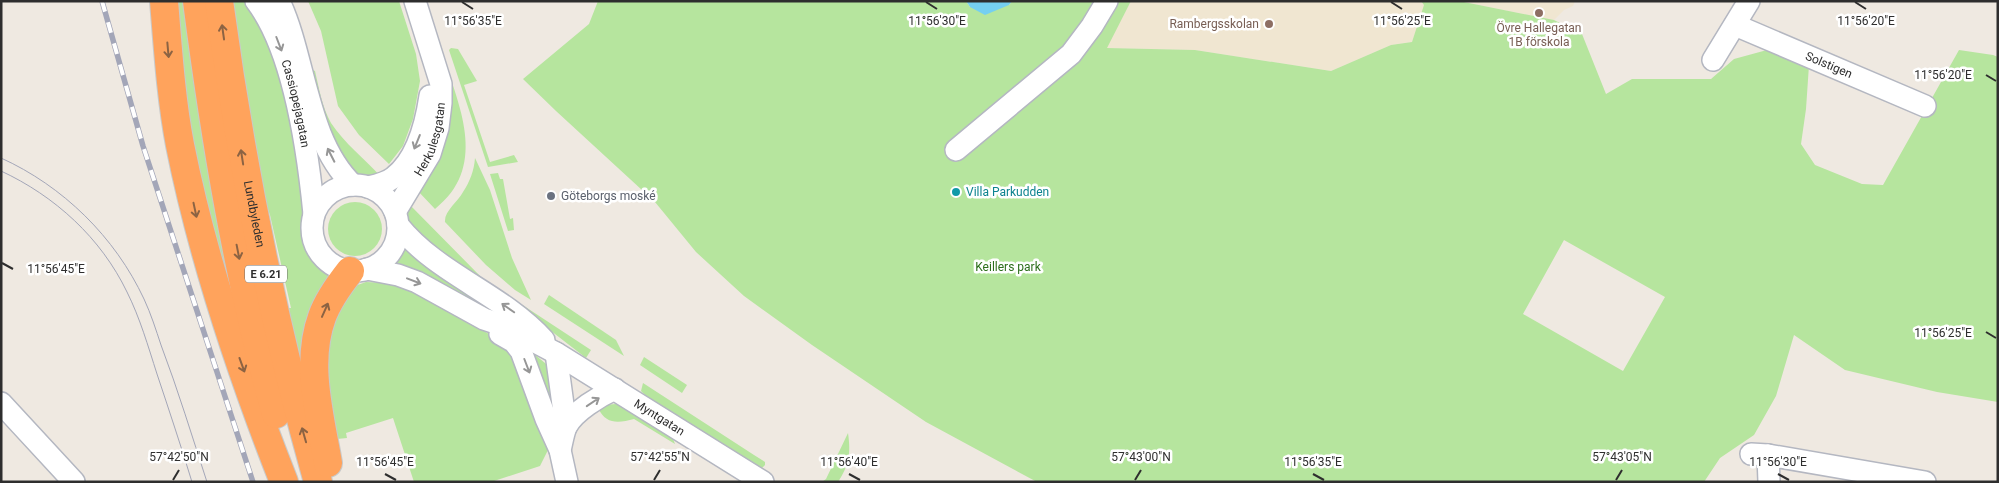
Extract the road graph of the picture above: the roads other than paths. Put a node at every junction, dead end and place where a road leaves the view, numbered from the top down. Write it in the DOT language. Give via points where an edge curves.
graph roads {
  1 [pos="164,1"];
  2 [pos="197,1"];
  3 [pos="219,1"];
  4 [pos="256,1"];
  5 [pos="279,1"];
  6 [pos="415,1"];
  7 [pos="1107,1"];
  8 [pos="1748,1"];
  9 [pos="1735,25"];
  10 [pos="433,60"];
  11 [pos="1713,60"];
  12 [pos="216,65"];
  13 [pos="1925,106"];
  14 [pos="956,150"];
  15 [pos="361,186"];
  16 [pos="314,214"];
  17 [pos="396,218"];
  18 [pos="359,270"];
  19 [pos="484,319"];
  20 [pos="556,353"];
  21 [pos="615,389"];
  22 [pos="1,403"];
  23 [pos="566,426"];
  24 [pos="560,450"];
  25 [pos="561,480"];
  26 [pos="74,482"];
  27 [pos="284,482"];
  28 [pos="295,482"];
  29 [pos="318,482"];
  30 [pos="331,482"];
  31 [pos="763,482"];
  32 [pos="1770,482"];
  33 [pos="1925,482"];
  1 -- 27 [label="highway, one-way" via="180,143 197,220 232,339"];
  2 -- 12 [label="highway, Lundbyleden / E 6.21"];
  12 -- 3 [label="highway, Lundbyleden / E 6.21, one-way"];
  4 -- 16 [label="street, Cassiopejagatan, one-way" via="280,45 290,78 302,126"];
  15 -- 5 [label="street, Cassiopejagatan, one-way" via="341,174 329,153"];
  6 -- 10 [label="street, Herkulesgatan"];
  7 -- 14 [label="street" via="1071,54"];
  8 -- 9 [label="street"];
  9 -- 11 [label="street"];
  9 -- 13 [label="street, Solstigen"];
  10 -- 15 [label="street, Herkulesgatan, one-way" via="427,112 413,153 393,178"];
  10 -- 17 [label="street, Herkulesgatan" via="441,84 438,128 430,154"];
  12 -- 28 [label="highway, Lundbyleden / E 6.21, one-way" via="222,170 273,404"];
  29 -- 12 [label="highway, Lundbyleden / E 6.21, one-way" via="293,395 245,176"];
  15 -- 16 [label="street" via="337,189 323,199"];
  15 -- 17 [label="street" via="380,193"];
  16 -- 18 [label="street" via="315,244 323,257 336,266"];
  17 -- 18 [label="street" via="397,237 387,257 378,264"];
  20 -- 17 [label="street, Myntgatan, one-way" via="520,316 419,249"];
  18 -- 19 [label="street, Myntgatan, one-way" via="398,275 417,282"];
  30 -- 18 [label="highway, one-way" via="317,395 316,336 329,301"];
  19 -- 20 [label="street, Myntgatan" via="505,326"];
  19 -- 24 [label="street, one-way" via="521,351"];
  20 -- 21 [label="street, Myntgatan"];
  20 -- 23 [label="street"];
  23 -- 21 [label="street, one-way" via="589,404"];
  21 -- 31 [label="street, Myntgatan"];
  22 -- 26 [label="street"];
  23 -- 24 [label="street"];
  24 -- 25 [label="street"];
  32 -- 33 [label="street" via="1760,455"];
}
